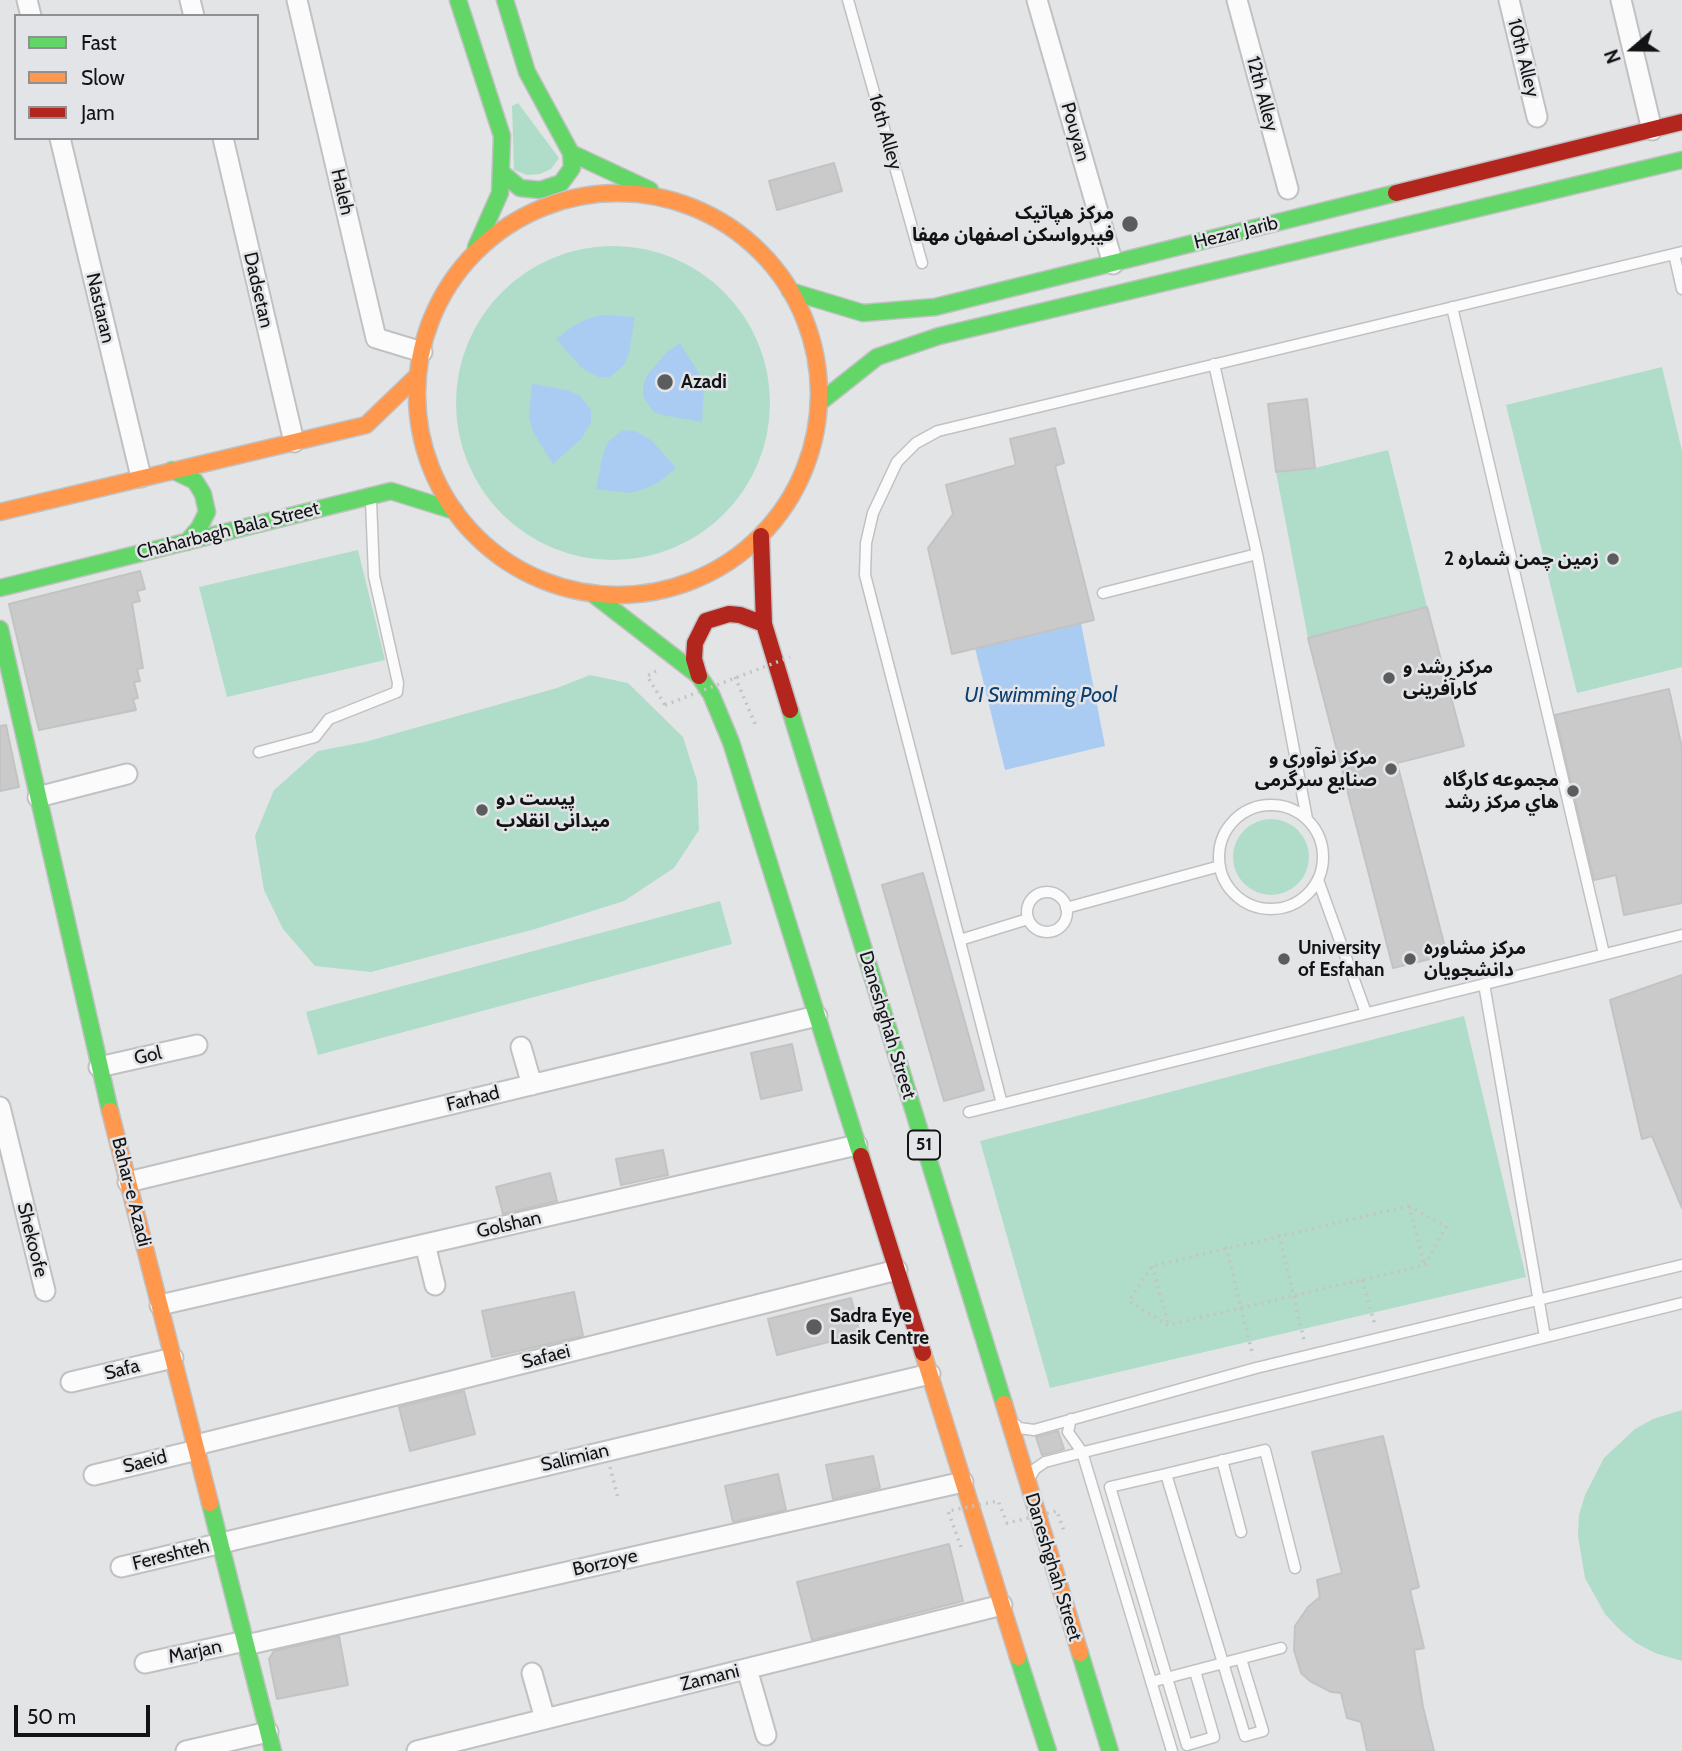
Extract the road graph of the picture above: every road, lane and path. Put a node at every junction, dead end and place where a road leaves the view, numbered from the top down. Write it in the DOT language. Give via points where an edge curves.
graph roads {
  1 [pos="297,0"];
  2 [pos="458,0"];
  3 [pos="505,0"];
  4 [pos="848,0"];
  5 [pos="1037,0"];
  6 [pos="1237,0"];
  7 [pos="1509,0"];
  8 [pos="1621,0"];
  9 [pos="1537,117"];
  10 [pos="1682,122"];
  11 [pos="1652,130"];
  12 [pos="60,140"];
  13 [pos="223,140"];
  14 [pos="571,153"];
  15 [pos="1682,160"];
  16 [pos="501,172"];
  17 [pos="1288,189"];
  18 [pos="676,202"];
  19 [pos="1241,232"];
  20 [pos="1678,253"];
  21 [pos="473,255"];
  22 [pos="922,263"];
  23 [pos="1113,264"];
  24 [pos="1249,264"];
  25 [pos="1682,289"];
  26 [pos="790,291"];
  27 [pos="1452,307"];
  28 [pos="422,352"];
  29 [pos="1214,364"];
  30 [pos="418,374"];
  31 [pos="818,403"];
  32 [pos="294,442"];
  33 [pos="172,470"];
  34 [pos="141,477"];
  35 [pos="371,496"];
  36 [pos="455,511"];
  37 [pos="0,512"];
  38 [pos="761,536"];
  39 [pos="187,542"];
  40 [pos="1257,554"];
  41 [pos="0,588"];
  42 [pos="1103,593"];
  43 [pos="593,594"];
  44 [pos="764,624"];
  45 [pos="0,629"];
  46 [pos="790,657"];
  47 [pos="648,676"];
  48 [pos="699,676"];
  49 [pos="736,677"];
  50 [pos="755,726"];
  51 [pos="260,752"];
  52 [pos="127,774"];
  53 [pos="38,797"];
  54 [pos="1307,819"];
  55 [pos="1220,866"];
  56 [pos="1318,880"];
  57 [pos="1066,908"];
  58 [pos="1028,919"];
  59 [pos="1682,935"];
  60 [pos="960,940"];
  61 [pos="1604,954"];
  62 [pos="1484,984"];
  63 [pos="1366,1013"];
  64 [pos="817,1017"];
  65 [pos="521,1046"];
  66 [pos="197,1047"];
  67 [pos="99,1067"];
  68 [pos="532,1085"];
  69 [pos="1002,1104"];
  70 [pos="0,1107"];
  71 [pos="969,1112"];
  72 [pos="858,1145"];
  73 [pos="128,1182"];
  74 [pos="1409,1206"];
  75 [pos="1279,1235"];
  76 [pos="425,1244"];
  77 [pos="1226,1247"];
  78 [pos="1425,1265"];
  79 [pos="1682,1265"];
  80 [pos="1152,1266"];
  81 [pos="897,1270"];
  82 [pos="1362,1280"];
  83 [pos="435,1285"];
  84 [pos="45,1291"];
  85 [pos="1293,1296"];
  86 [pos="1539,1300"];
  87 [pos="1682,1303"];
  88 [pos="160,1305"];
  89 [pos="1241,1308"];
  90 [pos="1168,1325"];
  91 [pos="1545,1337"];
  92 [pos="1379,1339"];
  93 [pos="1308,1356"];
  94 [pos="173,1358"];
  95 [pos="1256,1368"];
  96 [pos="930,1374"];
  97 [pos="71,1382"];
  98 [pos="1008,1419"];
  99 [pos="1071,1419"];
  100 [pos="196,1447"];
  101 [pos="606,1451"];
  102 [pos="1082,1452"];
  103 [pos="1222,1460"];
  104 [pos="1166,1474"];
  105 [pos="94,1475"];
  106 [pos="963,1482"];
  107 [pos="1027,1484"];
  108 [pos="618,1498"];
  109 [pos="1064,1531"];
  110 [pos="1241,1532"];
  111 [pos="220,1543"];
  112 [pos="961,1547"];
  113 [pos="121,1567"];
  114 [pos="1294,1568"];
  115 [pos="1002,1605"];
  116 [pos="245,1643"];
  117 [pos="1281,1648"];
  118 [pos="1241,1659"];
  119 [pos="145,1663"];
  120 [pos="1223,1663"];
  121 [pos="747,1669"];
  122 [pos="1195,1671"];
  123 [pos="533,1673"];
  124 [pos="1167,1678"];
  125 [pos="1151,1682"];
  126 [pos="545,1719"];
  127 [pos="766,1735"];
  128 [pos="270,1742"];
  129 [pos="186,1751"];
  130 [pos="417,1751"];
  131 [pos="1048,1751"];
  132 [pos="1110,1751"];
  133 [pos="1172,1751"];
  1 -- 28 [label="street, Haleh" via="376,338"];
  2 -- 16 [label="main road" via="502,136"];
  3 -- 14 [label="main road" via="527,72"];
  4 -- 22 [label="lane, 16th Alley"];
  5 -- 23 [label="street, Pouyan"];
  6 -- 17 [label="street, 12th Alley"];
  7 -- 9 [label="street, 10th Alley"];
  8 -- 11 [label="street"];
  10 -- 11 [label="main road, Hezar Jarib"];
  11 -- 19 [label="main road, Hezar Jarib"];
  12 -- 34 [label="street, Nastaran"];
  13 -- 32 [label="street, Dadsetan"];
  14 -- 16 [label="main road" via="572,168 561,183 540,190 520,188"];
  14 -- 18 [label="main road"];
  15 -- 24 [label="main road, Hezar Jarib"];
  16 -- 21 [label="main road" via="500,193"];
  18 -- 21 [label="main road" via="640,194 567,200 532,212"];
  18 -- 26 [label="main road" via="741,236 768,261"];
  19 -- 23 [label="main road, Hezar Jarib"];
  19 -- 24 [label="main road"];
  20 -- 25 [label="lane"];
  20 -- 27 [label="lane"];
  21 -- 28 [label="main road" via="433,316"];
  23 -- 26 [label="main road, Hezar Jarib" via="935,307 863,313"];
  24 -- 31 [label="main road, Hezar Jarib" via="939,335 877,357"];
  26 -- 31 [label="main road" via="807,326 816,364"];
  27 -- 29 [label="lane"];
  27 -- 61 [label="lane"];
  28 -- 30 [label="main road"];
  29 -- 40 [label="lane"];
  29 -- 60 [label="lane" via="938,432 915,443 897,462 884,487 866,544 865,575"];
  30 -- 32 [label="main road" via="366,425"];
  30 -- 36 [label="main road" via="424,446 436,480"];
  31 -- 38 [label="main road" via="814,440 802,475 785,507"];
  32 -- 33 [label="main road"];
  33 -- 34 [label="main road"];
  33 -- 39 [label="main road" via="195,481 207,512"];
  34 -- 37 [label="main road"];
  35 -- 36 [label="main road, Chaharbagh Bala Street" via="391,491"];
  35 -- 39 [label="main road, Chaharbagh Bala Street"];
  35 -- 51 [label="lane" via="374,576 397,692 329,719 315,737"];
  36 -- 43 [label="main road" via="482,542 515,567 553,585"];
  38 -- 43 [label="main road" via="733,560 678,586 630,596"];
  38 -- 44 [label="main road, Daneshghah Street / 51"];
  39 -- 41 [label="main road, Chaharbagh Bala Street"];
  40 -- 42 [label="lane"];
  40 -- 54 [label="lane"];
  43 -- 48 [label="main road"];
  44 -- 48 [label="main road" via="729,614 706,621 695,643"];
  44 -- 98 [label="main road, Daneshghah Street / 51"];
  45 -- 53 [label="main road, Bahar-e Azadi"];
  46 -- 49 [label="path, bridge"];
  47 -- 49 [label="path, bridge" via="665,705"];
  48 -- 64 [label="main road" via="731,742"];
  49 -- 50 [label="path"];
  52 -- 53 [label="street"];
  53 -- 67 [label="main road, Bahar-e Azadi"];
  54 -- 55 [label="lane" via="1276,805 1245,812 1224,835"];
  54 -- 56 [label="lane" via="1323,849"];
  55 -- 56 [label="lane" via="1235,894 1264,908 1282,908 1299,901"];
  55 -- 57 [label="lane"];
  56 -- 63 [label="lane"];
  57 -- 58 [label="lane" via="1064,922 1053,931 1042,932"];
  57 -- 58 [label="lane" via="1057,896 1045,892 1029,903"];
  58 -- 60 [label="lane"];
  59 -- 61 [label="lane"];
  60 -- 69 [label="lane"];
  61 -- 62 [label="lane"];
  62 -- 63 [label="lane"];
  62 -- 86 [label="lane"];
  63 -- 69 [label="lane"];
  64 -- 68 [label="street, Farhad"];
  64 -- 72 [label="main road"];
  65 -- 68 [label="street"];
  66 -- 67 [label="street, Gol"];
  67 -- 73 [label="main road, Bahar-e Azadi"];
  68 -- 73 [label="street, Farhad"];
  69 -- 71 [label="lane"];
  70 -- 84 [label="street, Shekoofe"];
  72 -- 76 [label="street, Golshan"];
  72 -- 81 [label="main road"];
  73 -- 88 [label="main road, Bahar-e Azadi"];
  74 -- 75 [label="path"];
  74 -- 78 [label="path"];
  74 -- 78 [label="path" via="1446,1227"];
  75 -- 77 [label="path"];
  75 -- 85 [label="path"];
  76 -- 83 [label="street"];
  76 -- 88 [label="street, Golshan"];
  77 -- 80 [label="path"];
  77 -- 89 [label="path"];
  78 -- 82 [label="path"];
  79 -- 86 [label="lane"];
  80 -- 90 [label="path"];
  80 -- 90 [label="path" via="1129,1301"];
  81 -- 96 [label="main road"];
  81 -- 100 [label="street, Safaei"];
  82 -- 85 [label="path"];
  82 -- 92 [label="path"];
  85 -- 89 [label="path"];
  85 -- 93 [label="path"];
  86 -- 91 [label="lane"];
  86 -- 92 [label="lane"];
  87 -- 91 [label="lane"];
  88 -- 94 [label="main road, Bahar-e Azadi"];
  89 -- 90 [label="path"];
  89 -- 95 [label="path"];
  91 -- 102 [label="lane"];
  92 -- 93 [label="lane"];
  93 -- 95 [label="lane"];
  94 -- 97 [label="street, Safa"];
  94 -- 100 [label="main road, Bahar-e Azadi"];
  95 -- 99 [label="lane"];
  96 -- 101 [label="street, Salimian"];
  96 -- 106 [label="main road"];
  98 -- 99 [label="lane" via="1034,1430"];
  98 -- 107 [label="main road, Daneshghah Street / 51"];
  99 -- 102 [label="lane" via="1069,1432"];
  100 -- 105 [label="street, Saeid"];
  100 -- 111 [label="main road, Bahar-e Azadi"];
  101 -- 108 [label="path"];
  101 -- 111 [label="street, Salimian"];
  102 -- 107 [label="lane" via="1045,1462"];
  102 -- 125 [label="lane"];
  103 -- 104 [label="lane"];
  103 -- 110 [label="lane"];
  103 -- 114 [label="lane" via="1265,1450"];
  104 -- 120 [label="lane"];
  104 -- 124 [label="lane" via="1110,1487"];
  106 -- 115 [label="main road"];
  106 -- 116 [label="street, Borzoye"];
  107 -- 132 [label="main road, Daneshghah Street / 51"];
  109 -- 112 [label="path, bridge" via="1057,1511 1007,1523 998,1502 948,1511"];
  111 -- 113 [label="street, Fereshteh"];
  111 -- 116 [label="main road, Bahar-e Azadi"];
  115 -- 121 [label="street, Zamani"];
  115 -- 131 [label="main road"];
  116 -- 119 [label="street, Marjan"];
  116 -- 128 [label="main road, Bahar-e Azadi"];
  117 -- 118 [label="lane"];
  118 -- 120 [label="lane"];
  118 -- 120 [label="lane" via="1263,1731 1245,1736"];
  120 -- 122 [label="lane"];
  121 -- 126 [label="street, Zamani"];
  121 -- 127 [label="street"];
  122 -- 124 [label="lane"];
  122 -- 124 [label="lane" via="1214,1737 1187,1745"];
  123 -- 126 [label="street"];
  124 -- 125 [label="lane"];
  125 -- 133 [label="lane"];
  126 -- 130 [label="street, Zamani"];
  128 -- 129 [label="street"];
}
